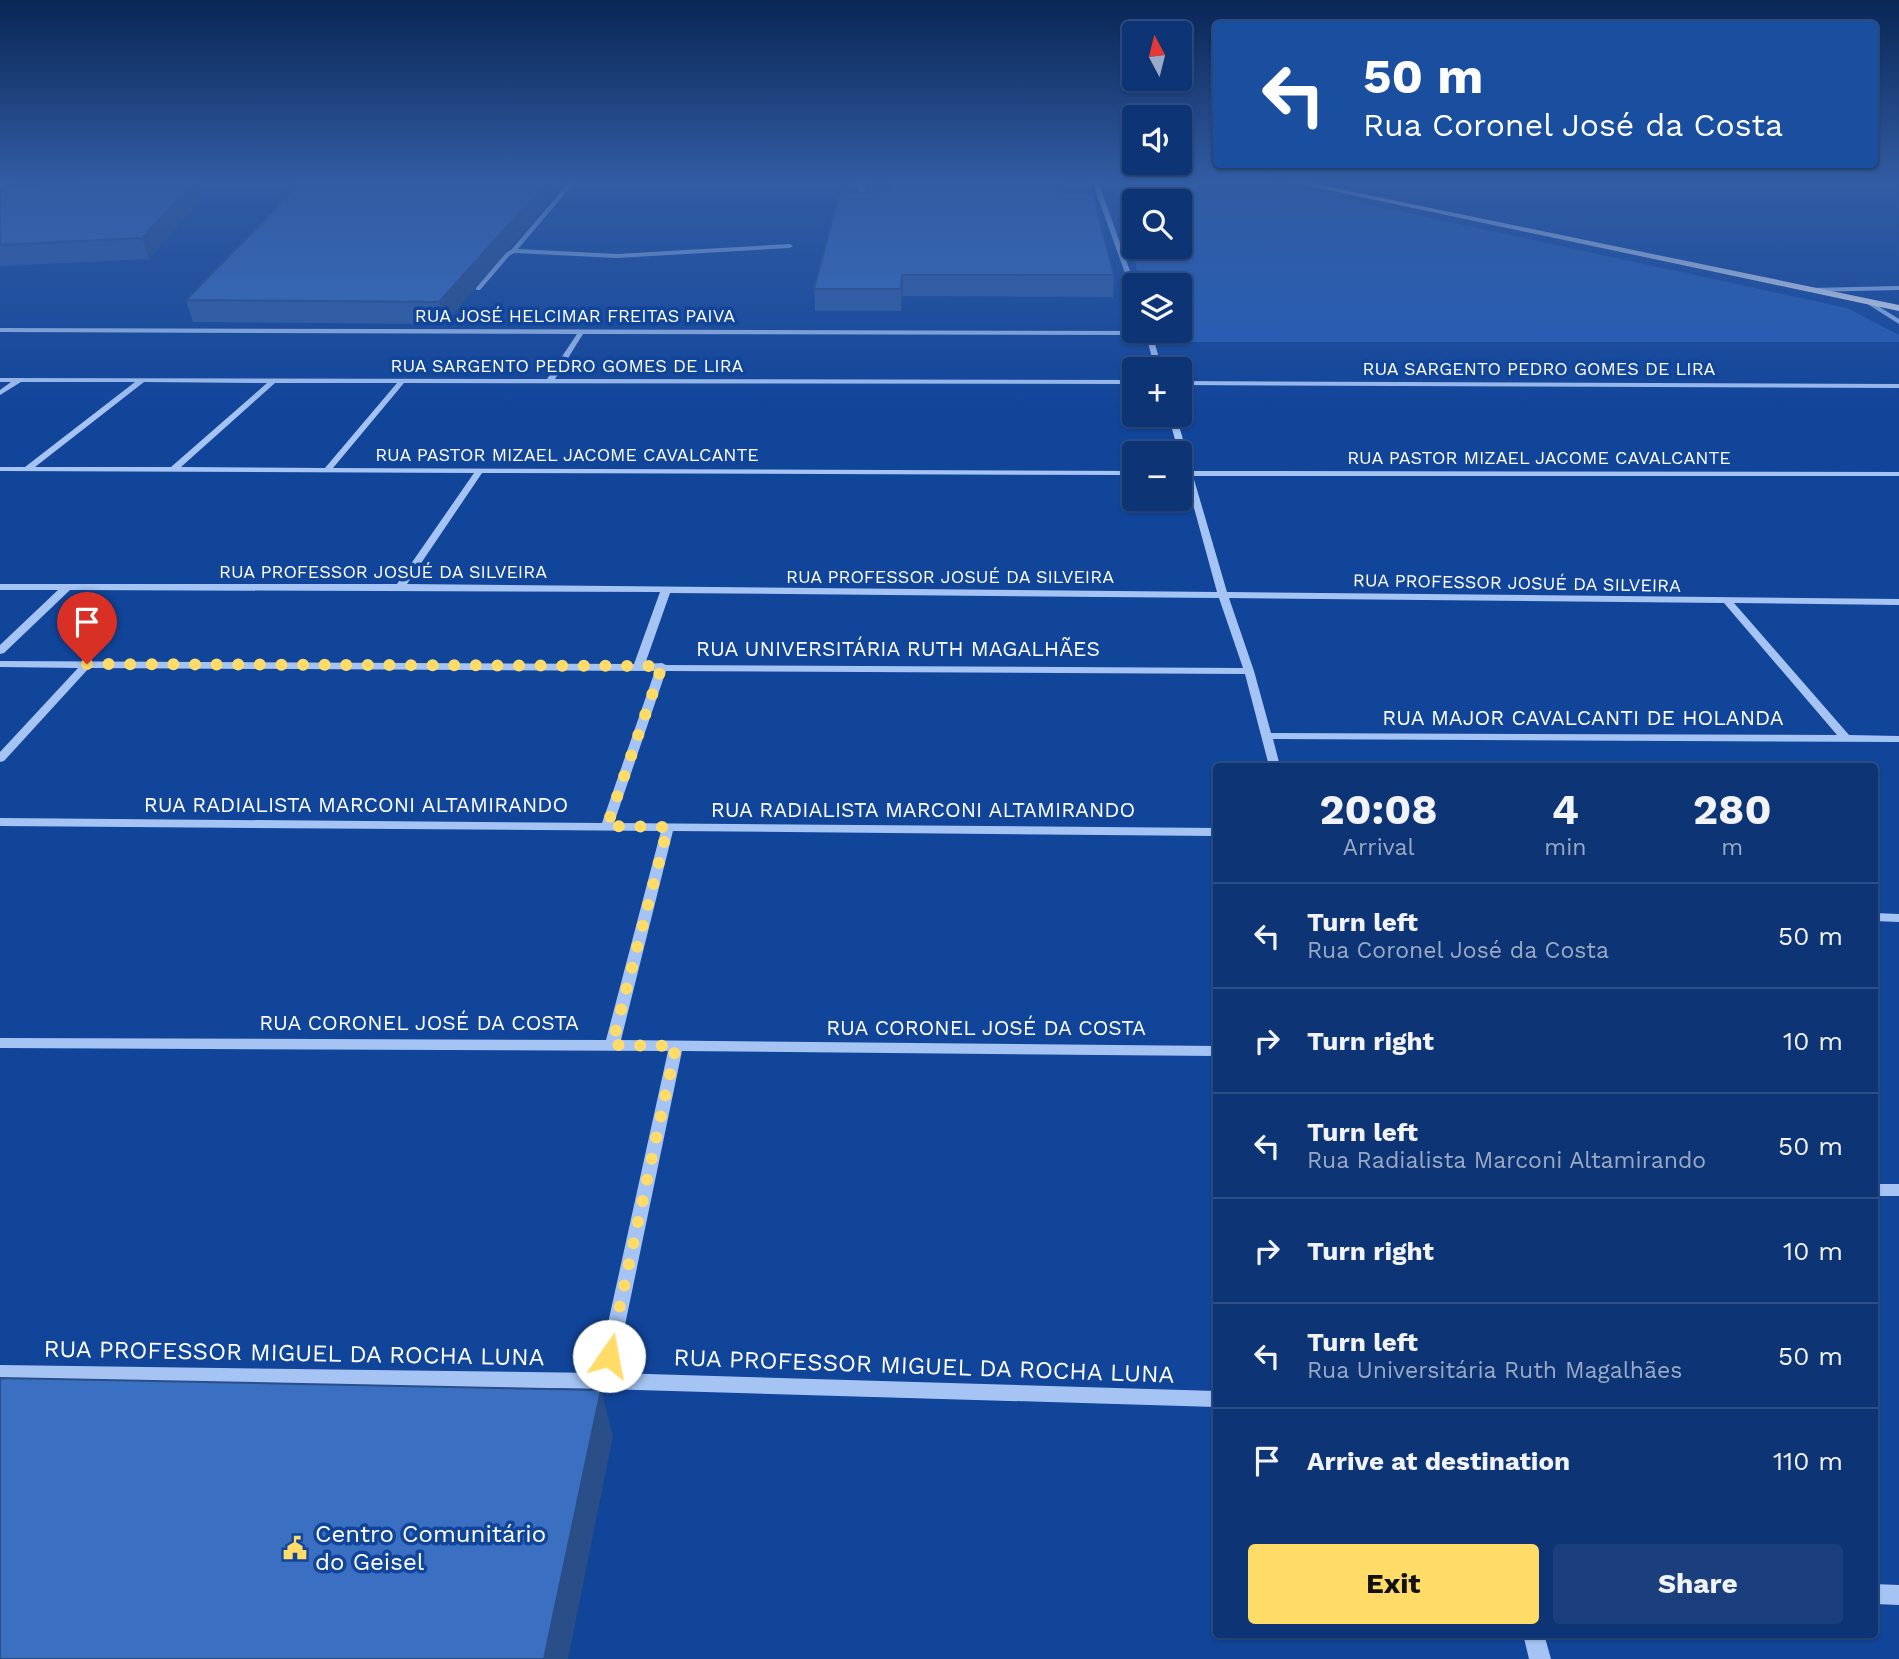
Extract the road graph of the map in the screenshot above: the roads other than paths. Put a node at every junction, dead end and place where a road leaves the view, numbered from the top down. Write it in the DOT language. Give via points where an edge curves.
graph roads {
  1 [pos="507,258"];
  2 [pos="1659,258"];
  3 [pos="1899,288"];
  4 [pos="478,289"];
  5 [pos="1809,290"];
  6 [pos="1868,302"];
  7 [pos="1899,308"];
  8 [pos="1899,322"];
  9 [pos="0,330"];
  10 [pos="581,332"];
  11 [pos="1122,332"];
  12 [pos="0,380"];
  13 [pos="19,380"];
  14 [pos="143,380"];
  15 [pos="274,380"];
  16 [pos="402,381"];
  17 [pos="549,382"];
  18 [pos="1122,382"];
  19 [pos="1192,383"];
  20 [pos="1899,386"];
  21 [pos="0,393"];
  22 [pos="27,468"];
  23 [pos="0,469"];
  24 [pos="173,470"];
  25 [pos="327,470"];
  26 [pos="480,470"];
  27 [pos="1122,473"];
  28 [pos="1192,473"];
  29 [pos="1899,474"];
  30 [pos="1192,495"];
  31 [pos="0,587"];
  32 [pos="67,587"];
  33 [pos="400,587"];
  34 [pos="666,590"];
  35 [pos="1223,594"];
  36 [pos="1728,602"];
  37 [pos="1899,602"];
  38 [pos="0,651"];
  39 [pos="0,664"];
  40 [pos="87,664"];
  41 [pos="639,666"];
  42 [pos="662,666"];
  43 [pos="1249,671"];
  44 [pos="1266,736"];
  45 [pos="1845,738"];
  46 [pos="1899,739"];
  47 [pos="0,759"];
  48 [pos="1273,763"];
  49 [pos="0,821"];
  50 [pos="607,826"];
  51 [pos="668,827"];
  52 [pos="1213,832"];
  53 [pos="1878,917"];
  54 [pos="1899,918"];
  55 [pos="0,1043"];
  56 [pos="612,1045"];
  57 [pos="676,1046"];
  58 [pos="1213,1051"];
  59 [pos="1878,1190"];
  60 [pos="1899,1190"];
  61 [pos="0,1373"];
  62 [pos="604,1381"];
  63 [pos="1213,1399"];
  64 [pos="1878,1594"];
  65 [pos="1899,1595"];
  66 [pos="1533,1638"];
  67 [pos="1540,1659"];
  1 -- 4 [label="street"];
  2 -- 5 [label="main road"];
  3 -- 5 [label="street"];
  5 -- 6 [label="main road"];
  6 -- 7 [label="main road"];
  6 -- 8 [label="street"];
  9 -- 10 [label="street, RUA JOSÉ HELCIMAR FREITAS PAIVA"];
  10 -- 11 [label="street, RUA JOSÉ HELCIMAR FREITAS PAIVA"];
  10 -- 17 [label="street"];
  12 -- 13 [label="street, RUA SARGENTO PEDRO GOMES DE LIRA"];
  13 -- 14 [label="street, RUA SARGENTO PEDRO GOMES DE LIRA"];
  13 -- 21 [label="street"];
  14 -- 15 [label="street, RUA SARGENTO PEDRO GOMES DE LIRA"];
  14 -- 22 [label="street"];
  15 -- 16 [label="street, RUA SARGENTO PEDRO GOMES DE LIRA"];
  15 -- 24 [label="street"];
  16 -- 17 [label="street, RUA SARGENTO PEDRO GOMES DE LIRA"];
  16 -- 25 [label="street"];
  17 -- 18 [label="street, RUA SARGENTO PEDRO GOMES DE LIRA"];
  19 -- 20 [label="street, RUA SARGENTO PEDRO GOMES DE LIRA"];
  22 -- 23 [label="street, RUA PASTOR MIZAEL JACOME CAVALCANTE"];
  22 -- 24 [label="street, RUA PASTOR MIZAEL JACOME CAVALCANTE"];
  24 -- 25 [label="street, RUA PASTOR MIZAEL JACOME CAVALCANTE"];
  25 -- 26 [label="street, RUA PASTOR MIZAEL JACOME CAVALCANTE"];
  26 -- 27 [label="street, RUA PASTOR MIZAEL JACOME CAVALCANTE"];
  26 -- 33 [label="street"];
  28 -- 29 [label="street, RUA PASTOR MIZAEL JACOME CAVALCANTE"];
  30 -- 35 [label="street"];
  31 -- 32 [label="street, RUA PROFESSOR JOSUÉ DA SILVEIRA"];
  32 -- 33 [label="street, RUA PROFESSOR JOSUÉ DA SILVEIRA"];
  32 -- 38 [label="street"];
  33 -- 34 [label="street, RUA PROFESSOR JOSUÉ DA SILVEIRA"];
  34 -- 35 [label="street, RUA PROFESSOR JOSUÉ DA SILVEIRA"];
  34 -- 41 [label="street"];
  35 -- 36 [label="street, RUA PROFESSOR JOSUÉ DA SILVEIRA"];
  35 -- 43 [label="street"];
  36 -- 37 [label="street, RUA PROFESSOR JOSUÉ DA SILVEIRA"];
  36 -- 45 [label="street"];
  39 -- 40 [label="street, RUA UNIVERSITÁRIA RUTH MAGALHÃES"];
  40 -- 41 [label="street, RUA UNIVERSITÁRIA RUTH MAGALHÃES"];
  40 -- 47 [label="street"];
  41 -- 42 [label="street, RUA UNIVERSITÁRIA RUTH MAGALHÃES"];
  42 -- 43 [label="street, RUA UNIVERSITÁRIA RUTH MAGALHÃES"];
  42 -- 50 [label="street"];
  43 -- 44 [label="street"];
  44 -- 45 [label="street, RUA MAJOR CAVALCANTI DE HOLANDA"];
  44 -- 48 [label="street"];
  45 -- 46 [label="street, RUA MAJOR CAVALCANTI DE HOLANDA"];
  49 -- 50 [label="street, RUA RADIALISTA MARCONI ALTAMIRANDO"];
  50 -- 51 [label="street, RUA RADIALISTA MARCONI ALTAMIRANDO"];
  51 -- 52 [label="street, RUA RADIALISTA MARCONI ALTAMIRANDO"];
  51 -- 56 [label="street"];
  53 -- 54 [label="street"];
  55 -- 56 [label="street, RUA CORONEL JOSÉ DA COSTA"];
  56 -- 57 [label="street, RUA CORONEL JOSÉ DA COSTA"];
  57 -- 58 [label="street, RUA CORONEL JOSÉ DA COSTA"];
  57 -- 62 [label="street"];
  59 -- 60 [label="street"];
  61 -- 62 [label="street, RUA PROFESSOR MIGUEL DA ROCHA LUNA"];
  62 -- 63 [label="street, RUA PROFESSOR MIGUEL DA ROCHA LUNA"];
  64 -- 65 [label="street"];
  66 -- 67 [label="street"];
}
